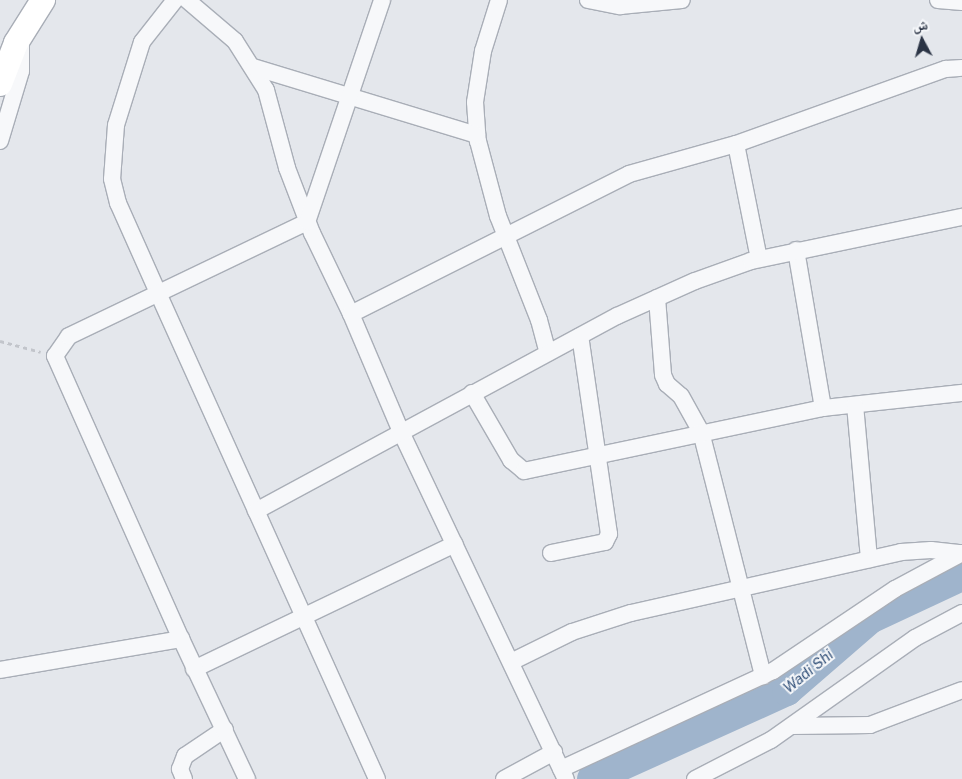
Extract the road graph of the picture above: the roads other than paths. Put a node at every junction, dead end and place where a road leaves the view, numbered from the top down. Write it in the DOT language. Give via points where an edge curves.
graph roads {
  1 [pos="43,0"];
  2 [pos="175,0"];
  3 [pos="187,0"];
  4 [pos="382,0"];
  5 [pos="498,0"];
  6 [pos="588,0"];
  7 [pos="682,0"];
  8 [pos="938,0"];
  9 [pos="962,2"];
  10 [pos="16,43"];
  11 [pos="253,67"];
  12 [pos="962,68"];
  13 [pos="0,84"];
  14 [pos="350,96"];
  15 [pos="477,134"];
  16 [pos="0,141"];
  17 [pos="736,144"];
  18 [pos="962,216"];
  19 [pos="307,222"];
  20 [pos="507,238"];
  21 [pos="796,250"];
  22 [pos="760,259"];
  23 [pos="158,293"];
  24 [pos="657,298"];
  25 [pos="352,314"];
  26 [pos="580,336"];
  27 [pos="548,353"];
  28 [pos="472,393"];
  29 [pos="962,393"];
  30 [pos="854,405"];
  31 [pos="823,408"];
  32 [pos="401,432"];
  33 [pos="701,432"];
  34 [pos="598,455"];
  35 [pos="256,511"];
  36 [pos="455,544"];
  37 [pos="551,553"];
  38 [pos="962,553"];
  39 [pos="869,559"];
  40 [pos="738,588"];
  41 [pos="962,614"];
  42 [pos="303,616"];
  43 [pos="181,639"];
  44 [pos="511,662"];
  45 [pos="194,669"];
  46 [pos="0,670"];
  47 [pos="763,676"];
  48 [pos="962,690"];
  49 [pos="792,726"];
  50 [pos="225,729"];
  51 [pos="554,752"];
  52 [pos="564,774"];
  53 [pos="184,779"];
  54 [pos="247,779"];
  55 [pos="377,779"];
  56 [pos="504,779"];
  57 [pos="695,779"];
  1 -- 10 [label="highway"];
  2 -- 23 [label="street" via="142,42 116,126 113,152 112,179 118,203"];
  3 -- 11 [label="street" via="235,41"];
  4 -- 14 [label="street"];
  5 -- 15 [label="street" via="475,102"];
  6 -- 7 [label="street" via="612,6"];
  8 -- 9 [label="street"];
  10 -- 13 [label="highway"];
  10 -- 16 [label="street" via="21,47 21,70"];
  11 -- 14 [label="street"];
  11 -- 19 [label="street" via="266,90 287,168"];
  12 -- 17 [label="street" via="946,69"];
  14 -- 15 [label="street"];
  14 -- 19 [label="street"];
  15 -- 20 [label="street"];
  17 -- 20 [label="street" via="629,174"];
  17 -- 22 [label="street"];
  18 -- 21 [label="street"];
  19 -- 23 [label="street"];
  19 -- 25 [label="street"];
  20 -- 25 [label="street"];
  20 -- 27 [label="street" via="539,320"];
  21 -- 22 [label="street"];
  21 -- 31 [label="street"];
  22 -- 24 [label="street"];
  23 -- 35 [label="street"];
  23 -- 43 [label="street" via="69,336 55,356"];
  24 -- 26 [label="street"];
  24 -- 33 [label="street" via="663,375 667,384 681,396"];
  25 -- 32 [label="street"];
  26 -- 27 [label="street"];
  26 -- 34 [label="street"];
  27 -- 28 [label="street"];
  28 -- 32 [label="street"];
  28 -- 34 [label="street" via="517,468 532,470"];
  29 -- 30 [label="street"];
  30 -- 31 [label="street"];
  30 -- 39 [label="street"];
  31 -- 33 [label="street"];
  32 -- 35 [label="street"];
  32 -- 36 [label="street"];
  33 -- 34 [label="street"];
  33 -- 40 [label="street"];
  34 -- 37 [label="street" via="608,538 605,542"];
  35 -- 42 [label="street"];
  36 -- 42 [label="street"];
  36 -- 44 [label="street"];
  38 -- 39 [label="street" via="916,550"];
  38 -- 47 [label="street" via="895,589 793,660"];
  39 -- 40 [label="street"];
  40 -- 44 [label="street" via="598,623"];
  40 -- 47 [label="street"];
  41 -- 49 [label="street" via="914,638"];
  42 -- 45 [label="street"];
  42 -- 55 [label="street"];
  43 -- 45 [label="street"];
  43 -- 46 [label="street"];
  44 -- 51 [label="street"];
  45 -- 50 [label="street"];
  47 -- 52 [label="street"];
  48 -- 49 [label="street" via="870,725"];
  49 -- 57 [label="street"];
  50 -- 53 [label="street" via="185,756 180,769"];
  50 -- 54 [label="street"];
  51 -- 52 [label="street"];
  51 -- 56 [label="street"];
}
